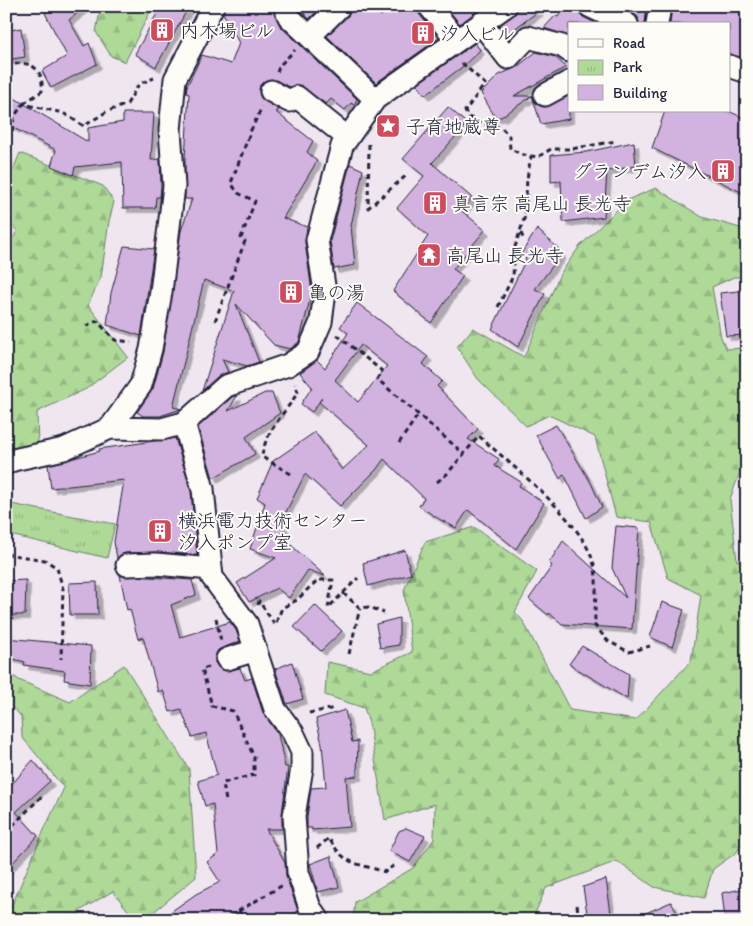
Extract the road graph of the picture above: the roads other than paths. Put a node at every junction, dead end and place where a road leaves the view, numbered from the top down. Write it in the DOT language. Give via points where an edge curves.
graph roads {
  1 [pos="213,6"];
  2 [pos="284,6"];
  3 [pos="340,6"];
  4 [pos="429,6"];
  5 [pos="506,6"];
  6 [pos="589,6"];
  7 [pos="660,6"];
  8 [pos="623,22"];
  9 [pos="657,22"];
  10 [pos="481,23"];
  11 [pos="310,36"];
  12 [pos="451,44"];
  13 [pos="568,50"];
  14 [pos="730,66"];
  15 [pos="747,72"];
  16 [pos="568,83"];
  17 [pos="270,91"];
  18 [pos="545,95"];
  19 [pos="375,99"];
  20 [pos="348,138"];
  21 [pos="184,423"];
  22 [pos="110,428"];
  23 [pos="6,464"];
  24 [pos="127,565"];
  25 [pos="211,569"];
  26 [pos="256,650"];
  27 [pos="227,660"];
  28 [pos="319,920"];
  1 -- 22 [label="street" via="175,79 170,130 174,186 161,292 149,356 141,385"];
  2 -- 11 [label="street" via="289,16"];
  3 -- 11 [label="street"];
  4 -- 12 [label="street"];
  5 -- 10 [label="street"];
  6 -- 8 [label="street"];
  7 -- 9 [label="street"];
  10 -- 12 [label="street"];
  10 -- 13 [label="street" via="508,58 528,37"];
  11 -- 19 [label="street"];
  12 -- 19 [label="street"];
  14 -- 15 [label="street"];
  16 -- 18 [label="street"];
  17 -- 20 [label="street" via="289,101 297,97"];
  19 -- 20 [label="street"];
  20 -- 21 [label="street" via="342,146 317,240 326,292 321,322 308,352 285,366 226,386"];
  21 -- 22 [label="street" via="162,429"];
  21 -- 25 [label="street" via="203,489"];
  22 -- 23 [label="street" via="64,449"];
  24 -- 25 [label="street"];
  25 -- 26 [label="street" via="212,576 247,624"];
  26 -- 27 [label="street"];
  26 -- 28 [label="street" via="275,708 302,752 294,816 297,850 300,876 310,908"];
}
